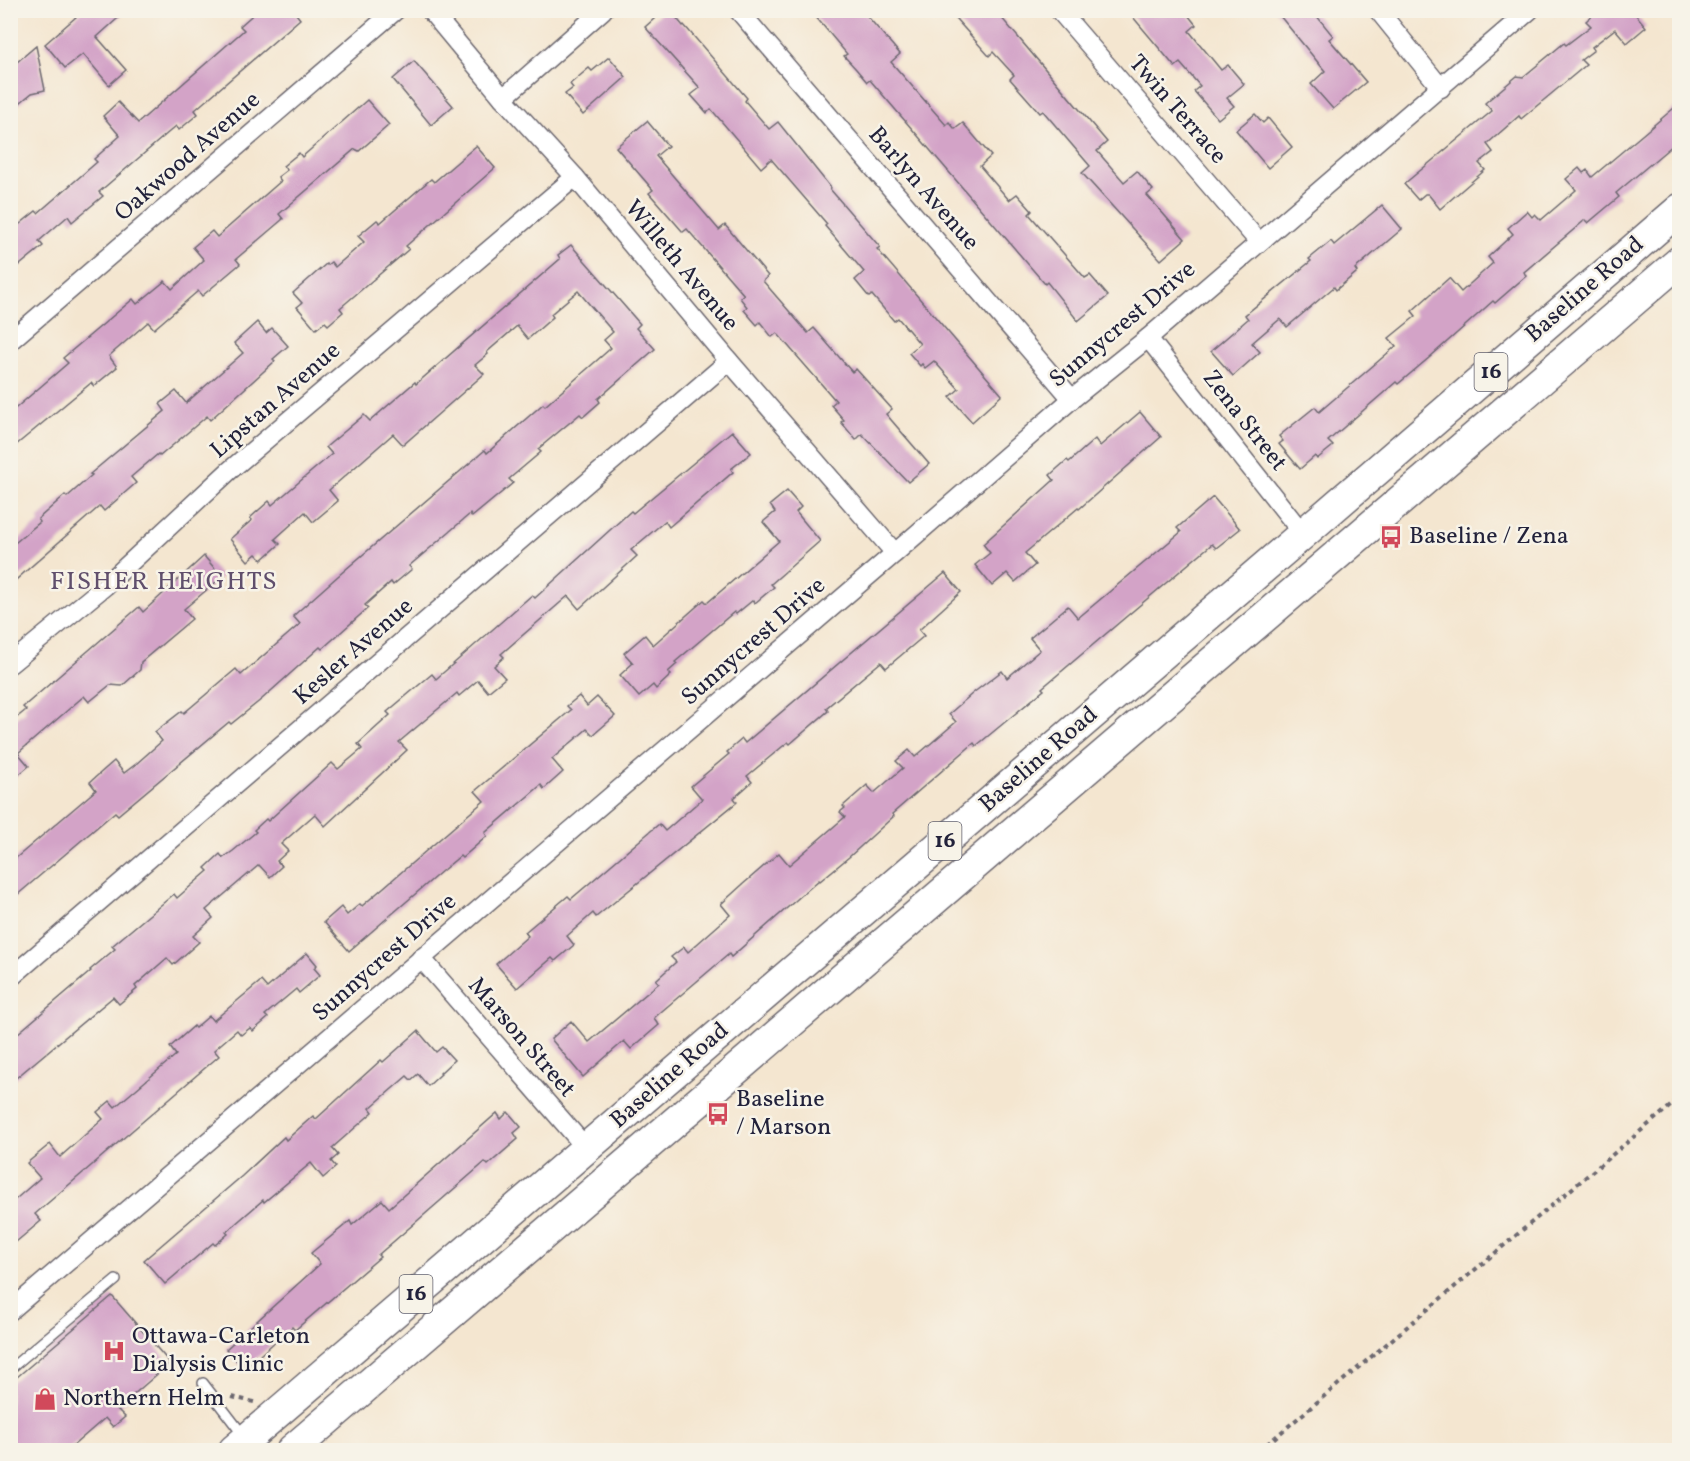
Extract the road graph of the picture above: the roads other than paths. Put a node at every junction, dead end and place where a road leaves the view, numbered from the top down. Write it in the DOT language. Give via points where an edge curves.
graph roads {
  1 [pos="396,10"];
  2 [pos="430,10"];
  3 [pos="603,10"];
  4 [pos="738,10"];
  5 [pos="1059,10"];
  6 [pos="1378,10"];
  7 [pos="1530,10"];
  8 [pos="1441,88"];
  9 [pos="503,98"];
  10 [pos="575,177"];
  11 [pos="1680,208"];
  12 [pos="1259,242"];
  13 [pos="1680,261"];
  14 [pos="1148,338"];
  15 [pos="10,341"];
  16 [pos="729,361"];
  17 [pos="1072,399"];
  18 [pos="1303,534"];
  19 [pos="895,553"];
  20 [pos="10,664"];
  21 [pos="421,958"];
  22 [pos="10,978"];
  23 [pos="586,1148"];
  24 [pos="116,1280"];
  25 [pos="10,1311"];
  26 [pos="10,1369"];
  27 [pos="203,1383"];
  28 [pos="240,1445"];
  29 [pos="292,1450"];
  1 -- 15 [label="street, Oakwood Avenue"];
  2 -- 9 [label="street, Willeth Avenue"];
  3 -- 9 [label="street"];
  4 -- 17 [label="street, Barlyn Avenue"];
  5 -- 12 [label="street, Twin Terrace"];
  6 -- 8 [label="street"];
  7 -- 8 [label="street, Sunnycrest Drive"];
  8 -- 12 [label="street, Sunnycrest Drive"];
  9 -- 10 [label="street, Willeth Avenue"];
  10 -- 16 [label="street, Willeth Avenue"];
  10 -- 20 [label="street, Lipstan Avenue" via="229,471 105,586"];
  11 -- 18 [label="main road, Baseline Road / 16"];
  12 -- 14 [label="street, Sunnycrest Drive"];
  13 -- 29 [label="main road, Baseline Road / 16"];
  14 -- 17 [label="street, Sunnycrest Drive"];
  14 -- 18 [label="street, Zena Street"];
  16 -- 19 [label="street, Willeth Avenue"];
  16 -- 22 [label="street, Kesler Avenue"];
  17 -- 19 [label="street, Sunnycrest Drive"];
  18 -- 23 [label="main road, Baseline Road / 16"];
  19 -- 21 [label="street, Sunnycrest Drive"];
  21 -- 23 [label="street, Marson Street"];
  21 -- 25 [label="street, Sunnycrest Drive"];
  23 -- 28 [label="main road, Baseline Road / 16"];
  24 -- 26 [label="lane"];
  27 -- 28 [label="lane"];
}
